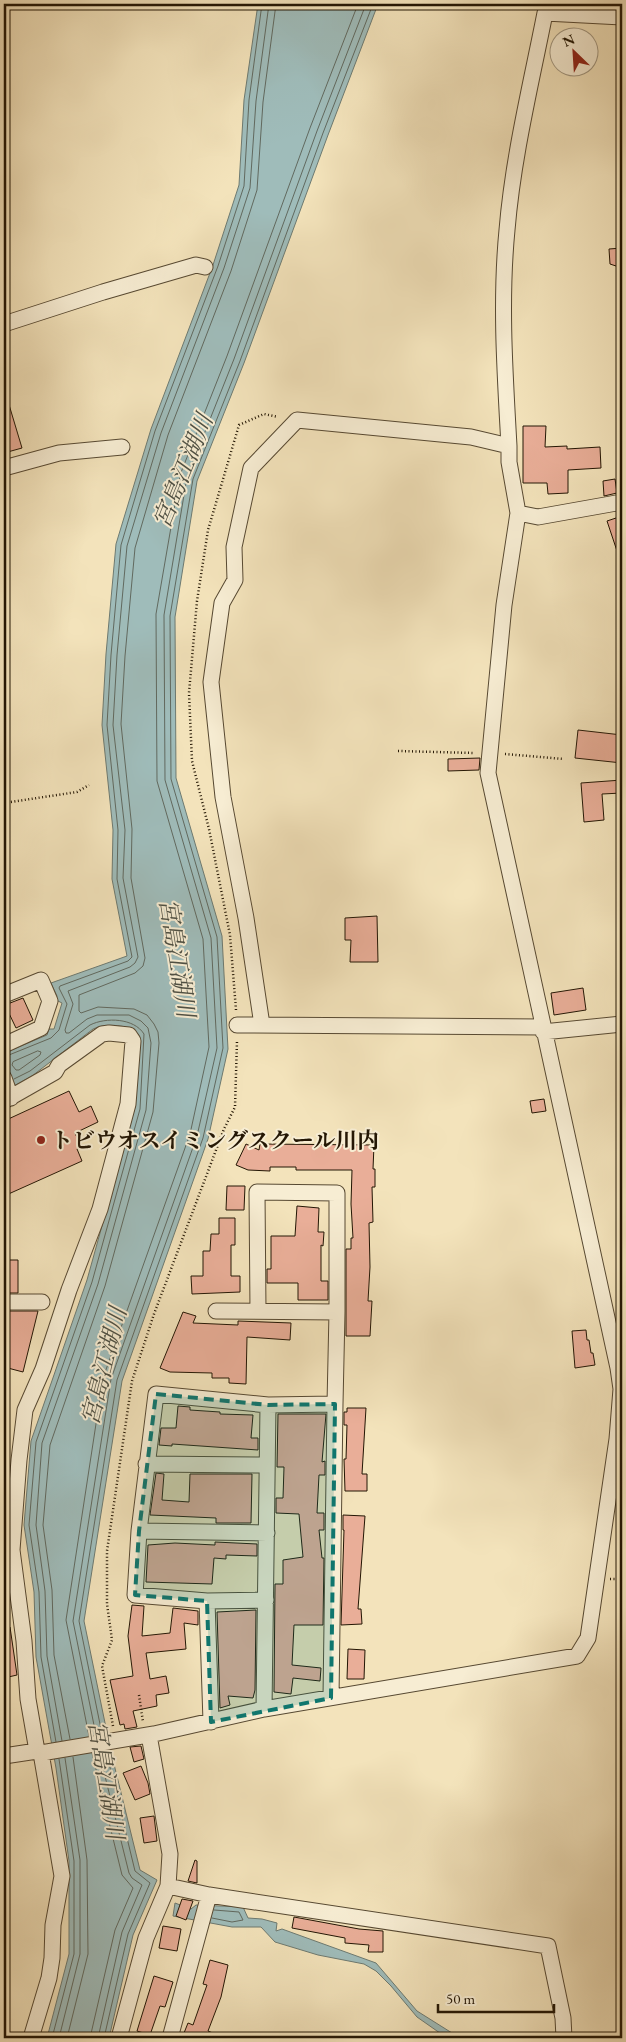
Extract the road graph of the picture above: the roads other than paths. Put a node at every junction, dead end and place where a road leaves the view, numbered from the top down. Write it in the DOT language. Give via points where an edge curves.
graph roads {
  1 [pos="622,17"];
  2 [pos="205,267"];
  3 [pos="4,324"];
  4 [pos="509,446"];
  5 [pos="122,447"];
  6 [pos="4,468"];
  7 [pos="622,502"];
  8 [pos="518,513"];
  9 [pos="4,995"];
  10 [pos="622,1024"];
  11 [pos="237,1025"];
  12 [pos="262,1025"];
  13 [pos="543,1030"];
  14 [pos="4,1045"];
  15 [pos="4,1078"];
  16 [pos="7,1100"];
  17 [pos="4,1302"];
  18 [pos="42,1302"];
  19 [pos="216,1311"];
  20 [pos="258,1311"];
  21 [pos="337,1312"];
  22 [pos="620,1368"];
  23 [pos="335,1404"];
  24 [pos="268,1405"];
  25 [pos="620,1417"];
  26 [pos="146,1464"];
  27 [pos="267,1465"];
  28 [pos="139,1531"];
  29 [pos="267,1533"];
  30 [pos="266,1600"];
  31 [pos="207,1601"];
  32 [pos="331,1698"];
  33 [pos="264,1709"];
  34 [pos="210,1722"];
  35 [pos="145,1735"];
  36 [pos="42,1752"];
  37 [pos="4,1756"];
  38 [pos="168,1886"];
  39 [pos="209,1895"];
  40 [pos="31,2038"];
  41 [pos="119,2038"];
  42 [pos="170,2038"];
  43 [pos="564,2038"];
  1 -- 4 [label="street" via="545,13 507,230 503,335"];
  2 -- 3 [label="street" via="196,265"];
  4 -- 8 [label="street"];
  4 -- 12 [label="street" via="471,436 296,420 251,468 234,547 235,580 222,603 212,682 223,797"];
  5 -- 6 [label="street" via="59,453"];
  7 -- 8 [label="street" via="538,517"];
  8 -- 13 [label="street" via="504,605 488,773"];
  9 -- 14 [label="street" via="41,980 50,1001 41,1028"];
  10 -- 13 [label="street"];
  11 -- 12 [label="street"];
  12 -- 13 [label="street"];
  13 -- 22 [label="street"];
  15 -- 16 [label="street"];
  16 -- 36 [label="street" via="55,1072 59,1065 102,1034 129,1035 132,1038 128,1104 100,1209 25,1410 12,1550 28,1699"];
  17 -- 18 [label="street"];
  19 -- 20 [label="street"];
  20 -- 21 [label="street"];
  20 -- 21 [label="street" via="257,1192 337,1193"];
  21 -- 23 [label="street"];
  22 -- 25 [label="street"];
  23 -- 24 [label="street"];
  23 -- 32 [label="street"];
  24 -- 26 [label="street" via="156,1394"];
  24 -- 27 [label="street"];
  25 -- 32 [label="street" via="588,1638 577,1656"];
  26 -- 27 [label="street"];
  26 -- 28 [label="street"];
  27 -- 29 [label="street"];
  28 -- 29 [label="street"];
  28 -- 31 [label="street" via="135,1595"];
  29 -- 30 [label="street"];
  30 -- 31 [label="street"];
  30 -- 33 [label="street"];
  31 -- 34 [label="street"];
  32 -- 33 [label="street"];
  33 -- 34 [label="street"];
  34 -- 35 [label="street"];
  35 -- 36 [label="street"];
  35 -- 38 [label="street" via="170,1854"];
  36 -- 37 [label="street"];
  36 -- 40 [label="street" via="62,1876 53,1925 49,1978"];
  38 -- 39 [label="street"];
  38 -- 41 [label="street" via="146,1938"];
  39 -- 42 [label="street"];
  39 -- 43 [label="street" via="548,1946"];
}
